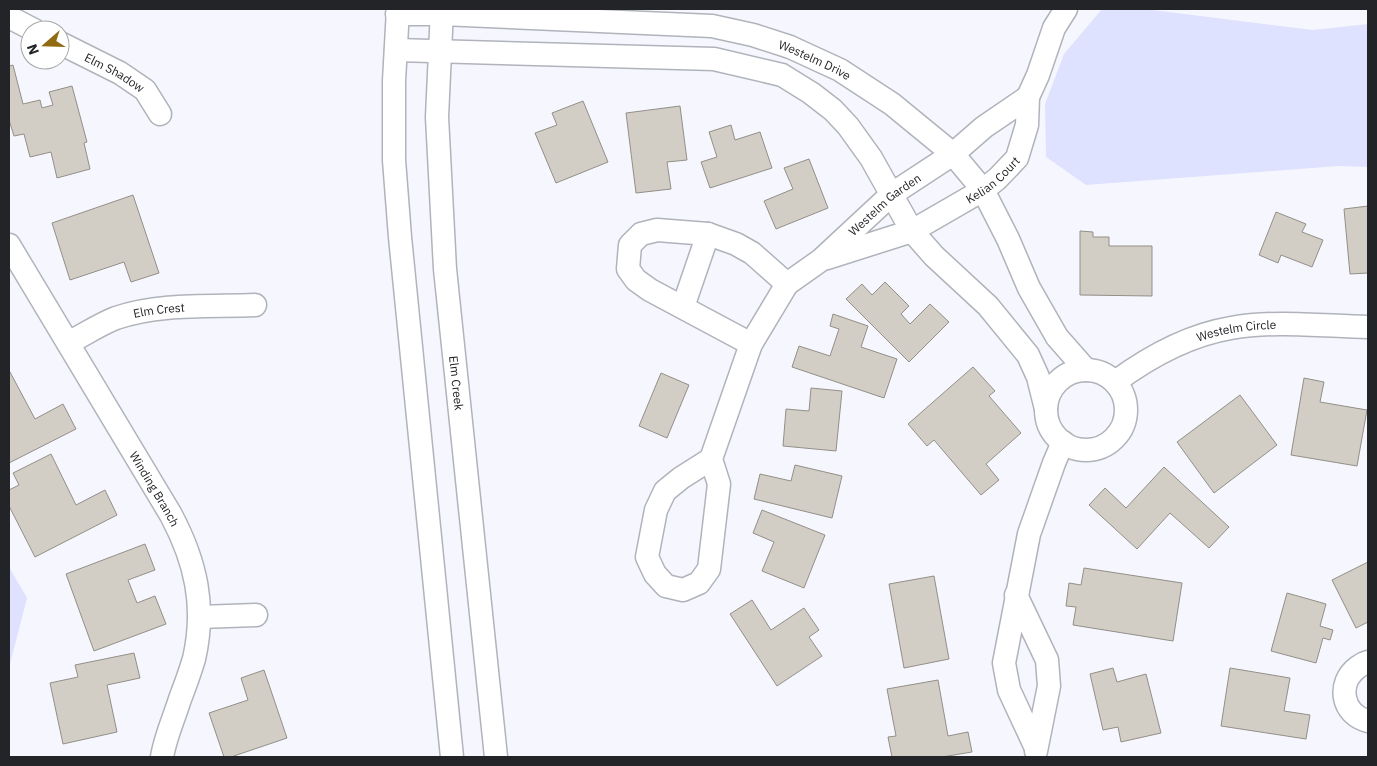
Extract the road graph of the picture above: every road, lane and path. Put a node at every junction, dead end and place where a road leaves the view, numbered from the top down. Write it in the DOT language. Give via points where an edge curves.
graph roads {
  1 [pos="1066,9"];
  2 [pos="398,11"];
  3 [pos="442,11"];
  4 [pos="70,48"];
  5 [pos="396,50"];
  6 [pos="440,52"];
  7 [pos="1028,97"];
  8 [pos="160,114"];
  9 [pos="953,154"];
  10 [pos="983,190"];
  11 [pos="892,194"];
  12 [pos="912,231"];
  13 [pos="708,234"];
  14 [pos="9,244"];
  15 [pos="821,260"];
  16 [pos="787,284"];
  17 [pos="255,305"];
  18 [pos="682,307"];
  19 [pos="1368,327"];
  20 [pos="68,343"];
  21 [pos="751,344"];
  22 [pos="1086,370"];
  23 [pos="1114,382"];
  24 [pos="1046,409"];
  25 [pos="1064,442"];
  26 [pos="711,459"];
  27 [pos="1016,595"];
  28 [pos="256,615"];
  29 [pos="200,617"];
  30 [pos="1368,662"];
  31 [pos="1368,721"];
  32 [pos="1036,753"];
  33 [pos="162,757"];
  34 [pos="452,757"];
  35 [pos="496,757"];
  1 -- 7 [label="street, Kelian Court" via="1054,28"];
  2 -- 3 [label="street, Westelm Drive"];
  2 -- 5 [label="street"];
  3 -- 6 [label="street, Elm Creek"];
  3 -- 9 [label="street, Westelm Drive" via="712,26 753,35 790,47 840,70 892,104"];
  4 -- 8 [label="street, Elm Shadow" via="120,73 145,90"];
  5 -- 6 [label="street"];
  5 -- 34 [label="street" via="394,160 400,237"];
  6 -- 11 [label="street" via="714,59 782,75 811,93 848,126"];
  6 -- 35 [label="street, Elm Creek" via="437,117 444,269"];
  7 -- 9 [label="street" via="984,127"];
  7 -- 10 [label="street, Kelian Court" via="1027,125 1017,158"];
  9 -- 10 [label="street, Westelm Drive"];
  9 -- 11 [label="street, Westelm Garden"];
  10 -- 12 [label="street, Kelian Court"];
  10 -- 22 [label="street, Westelm Drive" via="1052,329"];
  11 -- 12 [label="street"];
  11 -- 15 [label="street, Westelm Garden"];
  12 -- 15 [label="street, Westelm Garden"];
  12 -- 24 [label="street" via="988,306 1028,355 1038,377"];
  13 -- 16 [label="street" via="752,253"];
  13 -- 18 [label="street"];
  13 -- 18 [label="street" via="657,230 641,234 630,245 628,269 636,280"];
  14 -- 20 [label="street, Winding Branch"];
  15 -- 16 [label="street, Westelm Garden"];
  16 -- 21 [label="street, Westelm Garden"];
  17 -- 20 [label="street, Elm Crest" via="164,308 136,313 117,318"];
  18 -- 21 [label="street"];
  19 -- 23 [label="street, Westelm Circle" via="1282,325 1231,328 1183,343 1153,357"];
  20 -- 29 [label="street, Winding Branch" via="181,534 195,575"];
  21 -- 26 [label="street, Westelm Garden"];
  22 -- 23 [label="street" via="1102,373"];
  22 -- 24 [label="street" via="1071,373 1058,381 1049,394"];
  23 -- 25 [label="street" via="1123,395 1126,411 1114,439 1100,448 1085,450 1070,447"];
  24 -- 25 [label="street" via="1048,424 1057,438"];
  25 -- 27 [label="street" via="1029,534"];
  26 -- 26 [label="street" via="665,491 656,510 647,557 655,574 666,586 683,590 700,582 709,569 719,484"];
  27 -- 32 [label="street" via="1004,663 1009,690"];
  27 -- 32 [label="street" via="1046,660 1049,686"];
  28 -- 29 [label="street"];
  29 -- 33 [label="street, Winding Branch" via="193,660"];
  30 -- 31 [label="street" via="1350,673 1344,686 1346,704 1358,719"];
}
